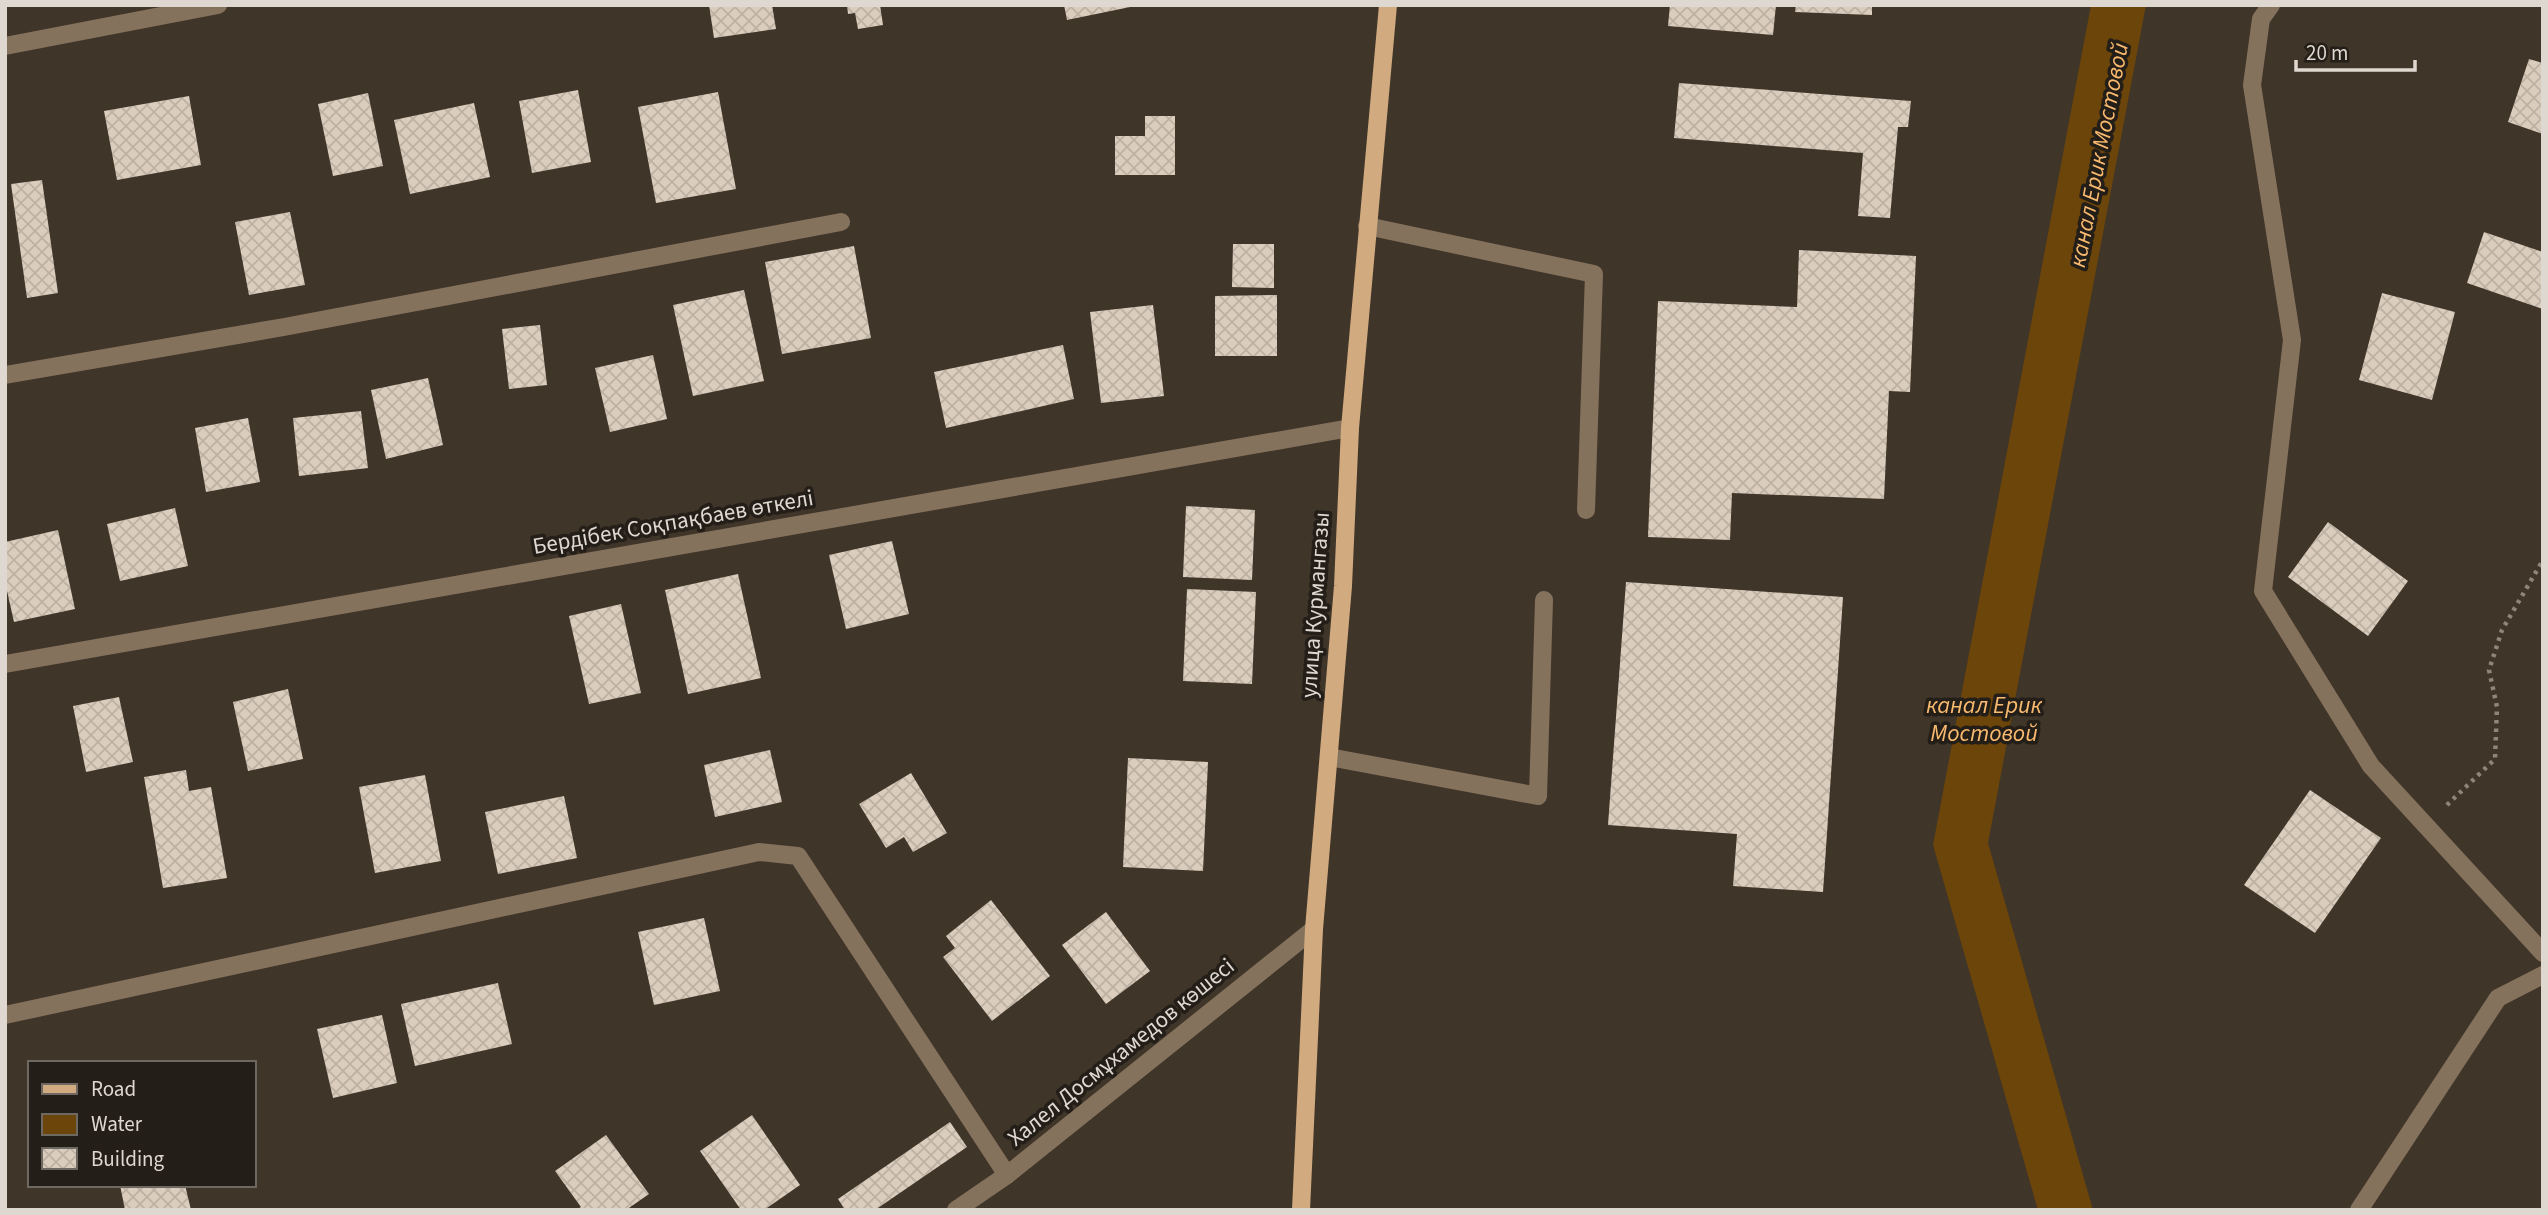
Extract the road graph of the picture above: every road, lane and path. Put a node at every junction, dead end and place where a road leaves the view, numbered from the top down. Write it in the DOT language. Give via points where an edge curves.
graph roads {
  1 [pos="218,5"];
  2 [pos="1388,5"];
  3 [pos="2271,5"];
  4 [pos="5,46"];
  5 [pos="841,222"];
  6 [pos="1367,226"];
  7 [pos="5,375"];
  8 [pos="1350,428"];
  9 [pos="1586,510"];
  10 [pos="2543,560"];
  11 [pos="1544,600"];
  12 [pos="5,664"];
  13 [pos="1329,757"];
  14 [pos="2426,825"];
  15 [pos="1314,929"];
  16 [pos="2543,953"];
  17 [pos="2543,975"];
  18 [pos="5,1015"];
  19 [pos="1007,1175"];
  20 [pos="956,1210"];
  21 [pos="1301,1210"];
  22 [pos="2359,1210"];
  1 -- 4 [label="street"];
  2 -- 6 [label="main road, улица Курмангазы"];
  3 -- 14 [label="street" via="2261,19 2252,85 2292,340 2263,591 2371,766"];
  5 -- 7 [label="street"];
  6 -- 8 [label="main road, улица Курмангазы"];
  6 -- 9 [label="street" via="1594,274"];
  8 -- 12 [label="street, Бердібек Соқпақбаев өткелі"];
  8 -- 13 [label="main road, улица Курмангазы"];
  10 -- 14 [label="path" via="2502,630 2489,670 2497,707 2496,759"];
  11 -- 13 [label="street" via="1538,796"];
  13 -- 15 [label="main road, улица Курмангазы"];
  14 -- 16 [label="street"];
  15 -- 19 [label="street, Халел Досмұхамедов көшесі"];
  15 -- 21 [label="main road, улица Курмангазы"];
  17 -- 22 [label="street" via="2498,998"];
  18 -- 19 [label="street" via="759,852 799,856"];
  19 -- 20 [label="street, Халел Досмұхамедов көшесі"];
}
